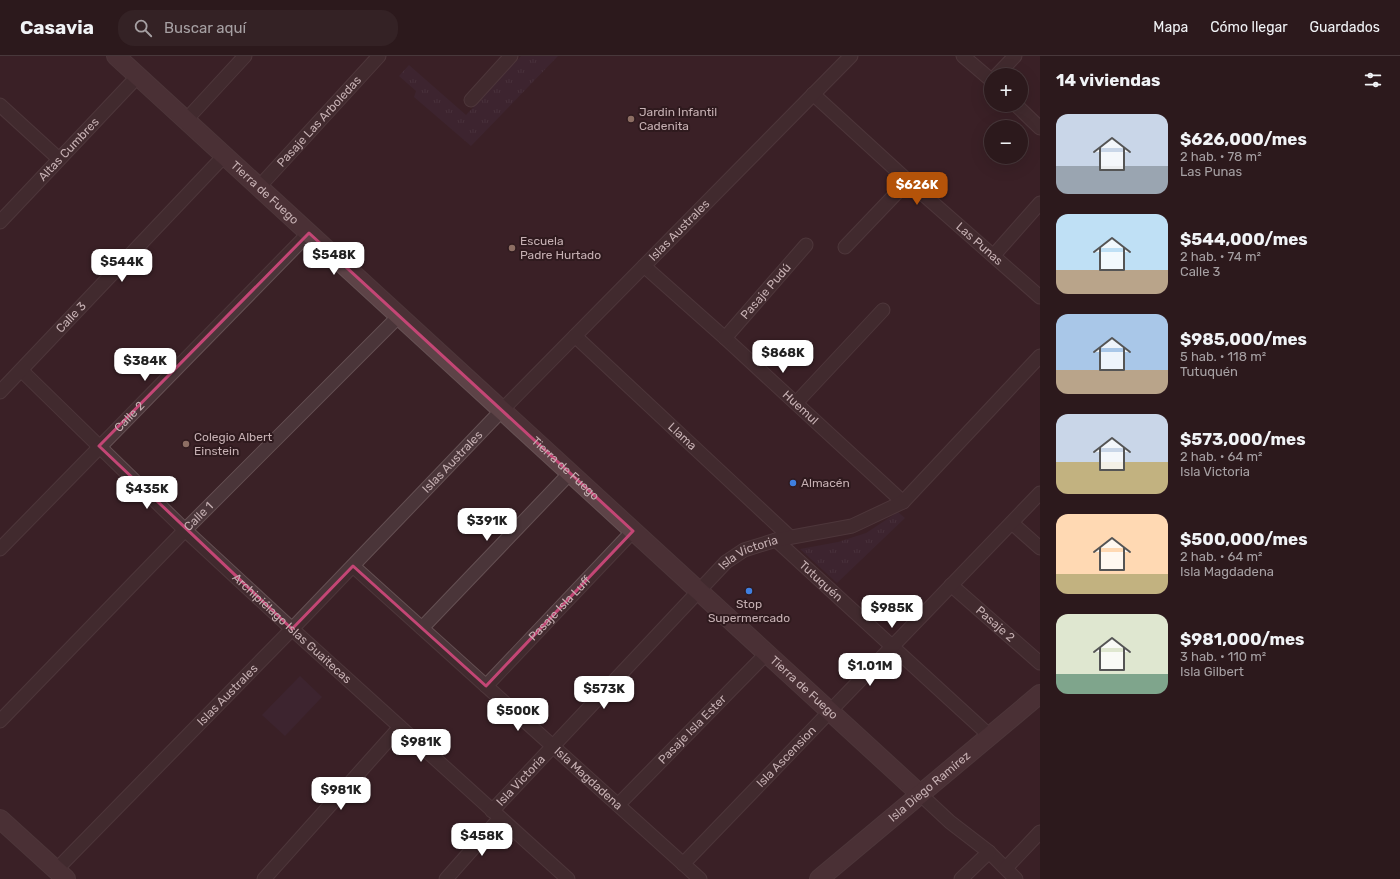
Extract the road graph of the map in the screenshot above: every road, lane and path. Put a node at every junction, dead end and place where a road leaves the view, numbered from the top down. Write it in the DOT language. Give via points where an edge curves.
graph roads {
  1 [pos="116,56"];
  2 [pos="245,56"];
  3 [pos="379,56"];
  4 [pos="511,56"];
  5 [pos="851,56"];
  6 [pos="963,56"];
  7 [pos="1016,56"];
  8 [pos="1004,68"];
  9 [pos="984,74"];
  10 [pos="138,76"];
  11 [pos="813,94"];
  12 [pos="471,100"];
  13 [pos="0,105"];
  14 [pos="1023,112"];
  15 [pos="186,120"];
  16 [pos="1040,128"];
  17 [pos="224,155"];
  18 [pos="59,159"];
  19 [pos="908,181"];
  20 [pos="259,187"];
  21 [pos="1040,204"];
  22 [pos="0,222"];
  23 [pos="309,233"];
  24 [pos="806,245"];
  25 [pos="845,247"];
  26 [pos="994,255"];
  27 [pos="644,266"];
  28 [pos="1040,297"];
  29 [pos="883,310"];
  30 [pos="399,316"];
  31 [pos="575,336"];
  32 [pos="725,338"];
  33 [pos="1040,356"];
  34 [pos="22,371"];
  35 [pos="0,392"];
  36 [pos="796,403"];
  37 [pos="502,410"];
  38 [pos="99,446"];
  39 [pos="570,473"];
  40 [pos="1040,493"];
  41 [pos="903,502"];
  42 [pos="1012,523"];
  43 [pos="185,530"];
  44 [pos="633,531"];
  45 [pos="790,537"];
  46 [pos="776,540"];
  47 [pos="1040,548"];
  48 [pos="0,549"];
  49 [pos="353,566"];
  50 [pos="952,585"];
  51 [pos="698,592"];
  52 [pos="422,628"];
  53 [pos="292,629"];
  54 [pos="893,646"];
  55 [pos="766,654"];
  56 [pos="1040,663"];
  57 [pos="486,686"];
  58 [pos="1040,694"];
  59 [pos="829,712"];
  60 [pos="0,721"];
  61 [pos="400,727"];
  62 [pos="990,736"];
  63 [pos="553,746"];
  64 [pos="920,794"];
  65 [pos="618,805"];
  66 [pos="496,814"];
  67 [pos="0,819"];
  68 [pos="1040,832"];
  69 [pos="989,852"];
  70 [pos="683,864"];
  71 [pos="1006,868"];
  72 [pos="61,874"];
  73 [pos="264,879"];
  74 [pos="446,879"];
  75 [pos="568,879"];
  76 [pos="700,879"];
  77 [pos="819,879"];
  78 [pos="961,879"];
  79 [pos="1016,879"];
  1 -- 10 [label="street, Tierra de Fuego"];
  2 -- 15 [label="street"];
  3 -- 20 [label="street, Pasaje Las Arboledas"];
  4 -- 12 [label="street"];
  5 -- 11 [label="street, Islas Australes"];
  6 -- 9 [label="street"];
  7 -- 8 [label="street"];
  10 -- 15 [label="street, Tierra de Fuego"];
  10 -- 18 [label="street, Altas Cumbres"];
  11 -- 19 [label="street, Las Punas"];
  11 -- 27 [label="street, Islas Australes"];
  13 -- 18 [label="street"];
  14 -- 16 [label="street"];
  15 -- 17 [label="street, Tierra de Fuego"];
  17 -- 20 [label="street, Tierra de Fuego"];
  17 -- 34 [label="street, Calle 3"];
  18 -- 22 [label="street, Altas Cumbres"];
  19 -- 25 [label="street"];
  19 -- 26 [label="street, Las Punas"];
  20 -- 23 [label="street, Tierra de Fuego"];
  21 -- 26 [label="street"];
  23 -- 30 [label="street, Tierra de Fuego"];
  23 -- 38 [label="street, Calle 2"];
  24 -- 32 [label="street, Pasaje Pudú"];
  26 -- 28 [label="street, Las Punas"];
  27 -- 31 [label="street, Islas Australes"];
  27 -- 32 [label="street, Huemul"];
  29 -- 36 [label="street"];
  30 -- 37 [label="street, Tierra de Fuego"];
  30 -- 43 [label="street, Calle 1"];
  31 -- 37 [label="street, Islas Australes"];
  31 -- 45 [label="street, Llama"];
  32 -- 36 [label="street, Huemul"];
  33 -- 41 [label="street, Isla Victoria"];
  34 -- 35 [label="street, Calle 3"];
  34 -- 38 [label="street, Archipiélago Islas Guaitecas"];
  36 -- 41 [label="street, Huemul"];
  37 -- 39 [label="street, Tierra de Fuego"];
  37 -- 49 [label="street, Islas Australes"];
  38 -- 43 [label="street, Archipiélago Islas Guaitecas"];
  38 -- 48 [label="street, Calle 2"];
  39 -- 44 [label="street, Tierra de Fuego"];
  39 -- 52 [label="street"];
  40 -- 42 [label="street, Isla Ascension"];
  41 -- 45 [label="street, Isla Victoria" via="852,526"];
  42 -- 47 [label="street"];
  42 -- 50 [label="street, Isla Ascension"];
  43 -- 53 [label="street, Archipiélago Islas Guaitecas"];
  43 -- 60 [label="street, Calle 1"];
  44 -- 51 [label="street, Tierra de Fuego"];
  44 -- 57 [label="street, Pasaje Isla Luff"];
  45 -- 46 [label="street, Isla Victoria"];
  46 -- 51 [label="street, Isla Victoria" via="744,550 726,562"];
  46 -- 54 [label="street, Tutuquén"];
  49 -- 52 [label="street, Isla Magdadena"];
  49 -- 53 [label="street, Islas Australes"];
  50 -- 54 [label="street, Isla Ascension"];
  50 -- 56 [label="street, Pasaje 2"];
  51 -- 55 [label="street, Tierra de Fuego"];
  51 -- 63 [label="street, Isla Victoria"];
  52 -- 57 [label="street, Isla Magdadena"];
  53 -- 61 [label="street, Archipiélago Islas Guaitecas"];
  53 -- 72 [label="street, Islas Australes"];
  54 -- 59 [label="street, Isla Ascension"];
  54 -- 62 [label="street, Tutuquén"];
  55 -- 59 [label="street, Tierra de Fuego"];
  55 -- 65 [label="street, Pasaje Isla Ester"];
  57 -- 63 [label="street, Isla Magdadena"];
  58 -- 62 [label="street, Isla Diego Ramírez"];
  59 -- 64 [label="street, Tierra de Fuego"];
  59 -- 70 [label="street, Isla Ascension"];
  61 -- 66 [label="street, Archipiélago Islas Guaitecas"];
  61 -- 73 [label="street"];
  62 -- 64 [label="street, Isla Diego Ramírez"];
  63 -- 65 [label="street, Isla Magdadena"];
  63 -- 66 [label="street, Isla Victoria"];
  64 -- 69 [label="street, Tierra de Fuego" via="950,822"];
  64 -- 77 [label="street, Isla Diego Ramírez"];
  65 -- 70 [label="street, Isla Magdadena"];
  66 -- 74 [label="street, Isla Victoria"];
  66 -- 75 [label="street, Archipiélago Islas Guaitecas"];
  67 -- 72 [label="street"];
  68 -- 71 [label="street"];
  69 -- 71 [label="street, Tierra de Fuego"];
  69 -- 78 [label="street"];
  70 -- 76 [label="street, Isla Magdadena"];
  71 -- 79 [label="street, Tierra de Fuego"];
}
